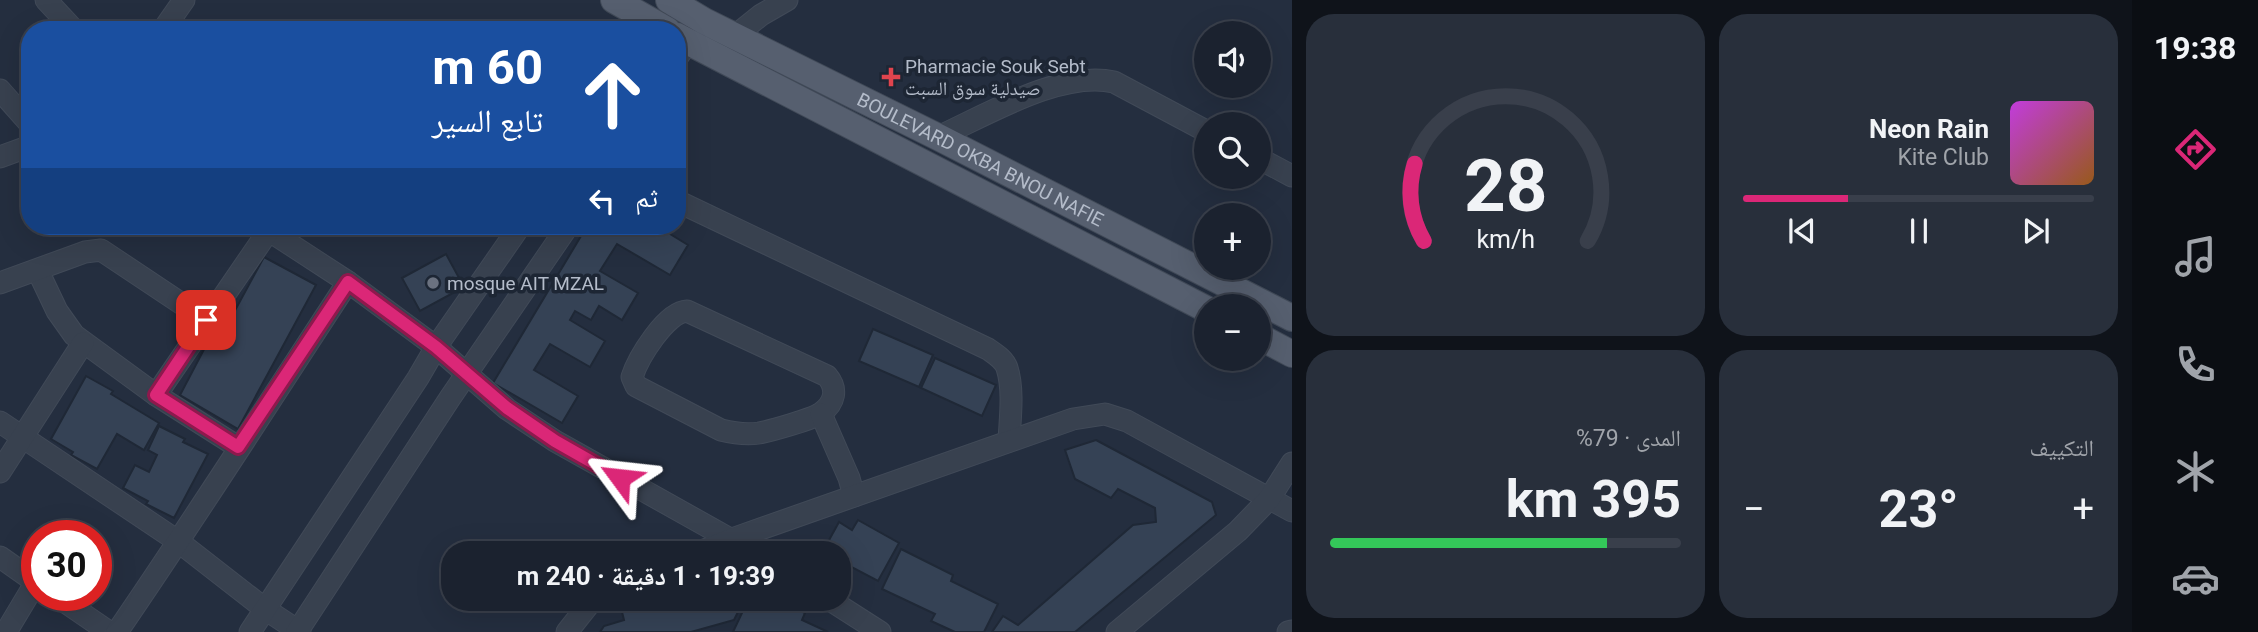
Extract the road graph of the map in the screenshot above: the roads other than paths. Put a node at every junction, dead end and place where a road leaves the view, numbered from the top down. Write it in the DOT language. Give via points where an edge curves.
graph roads {
  1 [pos="46,0"];
  2 [pos="184,0"];
  3 [pos="614,0"];
  4 [pos="786,0"];
  5 [pos="672,2"];
  6 [pos="66,21"];
  7 [pos="169,21"];
  8 [pos="651,21"];
  9 [pos="674,21"];
  10 [pos="686,35"];
  11 [pos="736,36"];
  12 [pos="686,40"];
  13 [pos="0,90"];
  14 [pos="21,114"];
  15 [pos="1194,125"];
  16 [pos="938,137"];
  17 [pos="21,149"];
  18 [pos="0,157"];
  19 [pos="1271,165"];
  20 [pos="1292,176"];
  21 [pos="686,205"];
  22 [pos="261,235"];
  23 [pos="276,235"];
  24 [pos="514,235"];
  25 [pos="562,235"];
  26 [pos="38,271"];
  27 [pos="348,282"];
  28 [pos="0,284"];
  29 [pos="1194,303"];
  30 [pos="1292,318"];
  31 [pos="206,320"];
  32 [pos="83,343"];
  33 [pos="1271,344"];
  34 [pos="436,347"];
  35 [pos="1292,354"];
  36 [pos="466,374"];
  37 [pos="156,395"];
  38 [pos="821,414"];
  39 [pos="0,422"];
  40 [pos="22,438"];
  41 [pos="1009,441"];
  42 [pos="238,447"];
  43 [pos="1292,463"];
  44 [pos="0,472"];
  45 [pos="854,496"];
  46 [pos="1269,499"];
  47 [pos="1292,511"];
  48 [pos="732,538"];
  49 [pos="725,541"];
  50 [pos="737,541"];
  51 [pos="179,542"];
  52 [pos="0,557"];
  53 [pos="21,572"];
  54 [pos="21,607"];
  55 [pos="265,609"];
  56 [pos="79,611"];
  57 [pos="584,611"];
  58 [pos="847,611"];
  59 [pos="6,632"];
  60 [pos="110,632"];
  61 [pos="117,632"];
  62 [pos="250,632"];
  63 [pos="298,632"];
  64 [pos="567,632"];
  65 [pos="880,632"];
  66 [pos="1117,632"];
  1 -- 6 [label="street"];
  2 -- 7 [label="street"];
  3 -- 8 [label="main road, BOULEVARD OKBA BNOU NAFIE"];
  4 -- 11 [label="street"];
  5 -- 9 [label="main road, BOULEVARD OKBA BNOU NAFIE"];
  10 -- 11 [label="main road, BOULEVARD OKBA BNOU NAFIE"];
  11 -- 16 [label="main road, BOULEVARD OKBA BNOU NAFIE"];
  12 -- 29 [label="main road, BOULEVARD OKBA BNOU NAFIE"];
  13 -- 14 [label="street"];
  15 -- 16 [label="street" via="1098,78 1041,90"];
  16 -- 30 [label="main road, BOULEVARD OKBA BNOU NAFIE"];
  17 -- 18 [label="street"];
  19 -- 20 [label="street"];
  21 -- 41 [label="street" via="1001,358 1007,368"];
  22 -- 31 [label="street"];
  23 -- 27 [label="street"];
  24 -- 34 [label="street"];
  25 -- 36 [label="street"];
  26 -- 28 [label="street"];
  26 -- 31 [label="street" via="101,250"];
  26 -- 32 [label="street" via="57,311"];
  27 -- 34 [label="street"];
  27 -- 42 [label="street"];
  31 -- 37 [label="street"];
  32 -- 37 [label="street"];
  32 -- 40 [label="street"];
  33 -- 35 [label="main road"];
  34 -- 36 [label="street"];
  34 -- 55 [label="street"];
  36 -- 48 [label="street" via="555,441"];
  36 -- 63 [label="street"];
  37 -- 42 [label="street"];
  38 -- 38 [label="street" via="834,395 827,376 687,311 665,323 632,377 636,386 734,434 758,433"];
  38 -- 45 [label="street"];
  39 -- 40 [label="street"];
  40 -- 44 [label="street"];
  40 -- 51 [label="street"];
  41 -- 45 [label="street"];
  41 -- 46 [label="street" via="1073,419 1105,414 1127,421"];
  42 -- 51 [label="street"];
  43 -- 46 [label="street"];
  45 -- 48 [label="street"];
  46 -- 47 [label="street"];
  46 -- 66 [label="street" via="1238,531"];
  48 -- 49 [label="street"];
  48 -- 50 [label="street"];
  51 -- 55 [label="street"];
  51 -- 61 [label="street"];
  52 -- 53 [label="street"];
  54 -- 59 [label="street"];
  55 -- 62 [label="street"];
  55 -- 63 [label="street"];
  56 -- 60 [label="street"];
  57 -- 64 [label="street"];
  58 -- 65 [label="street"];
}
